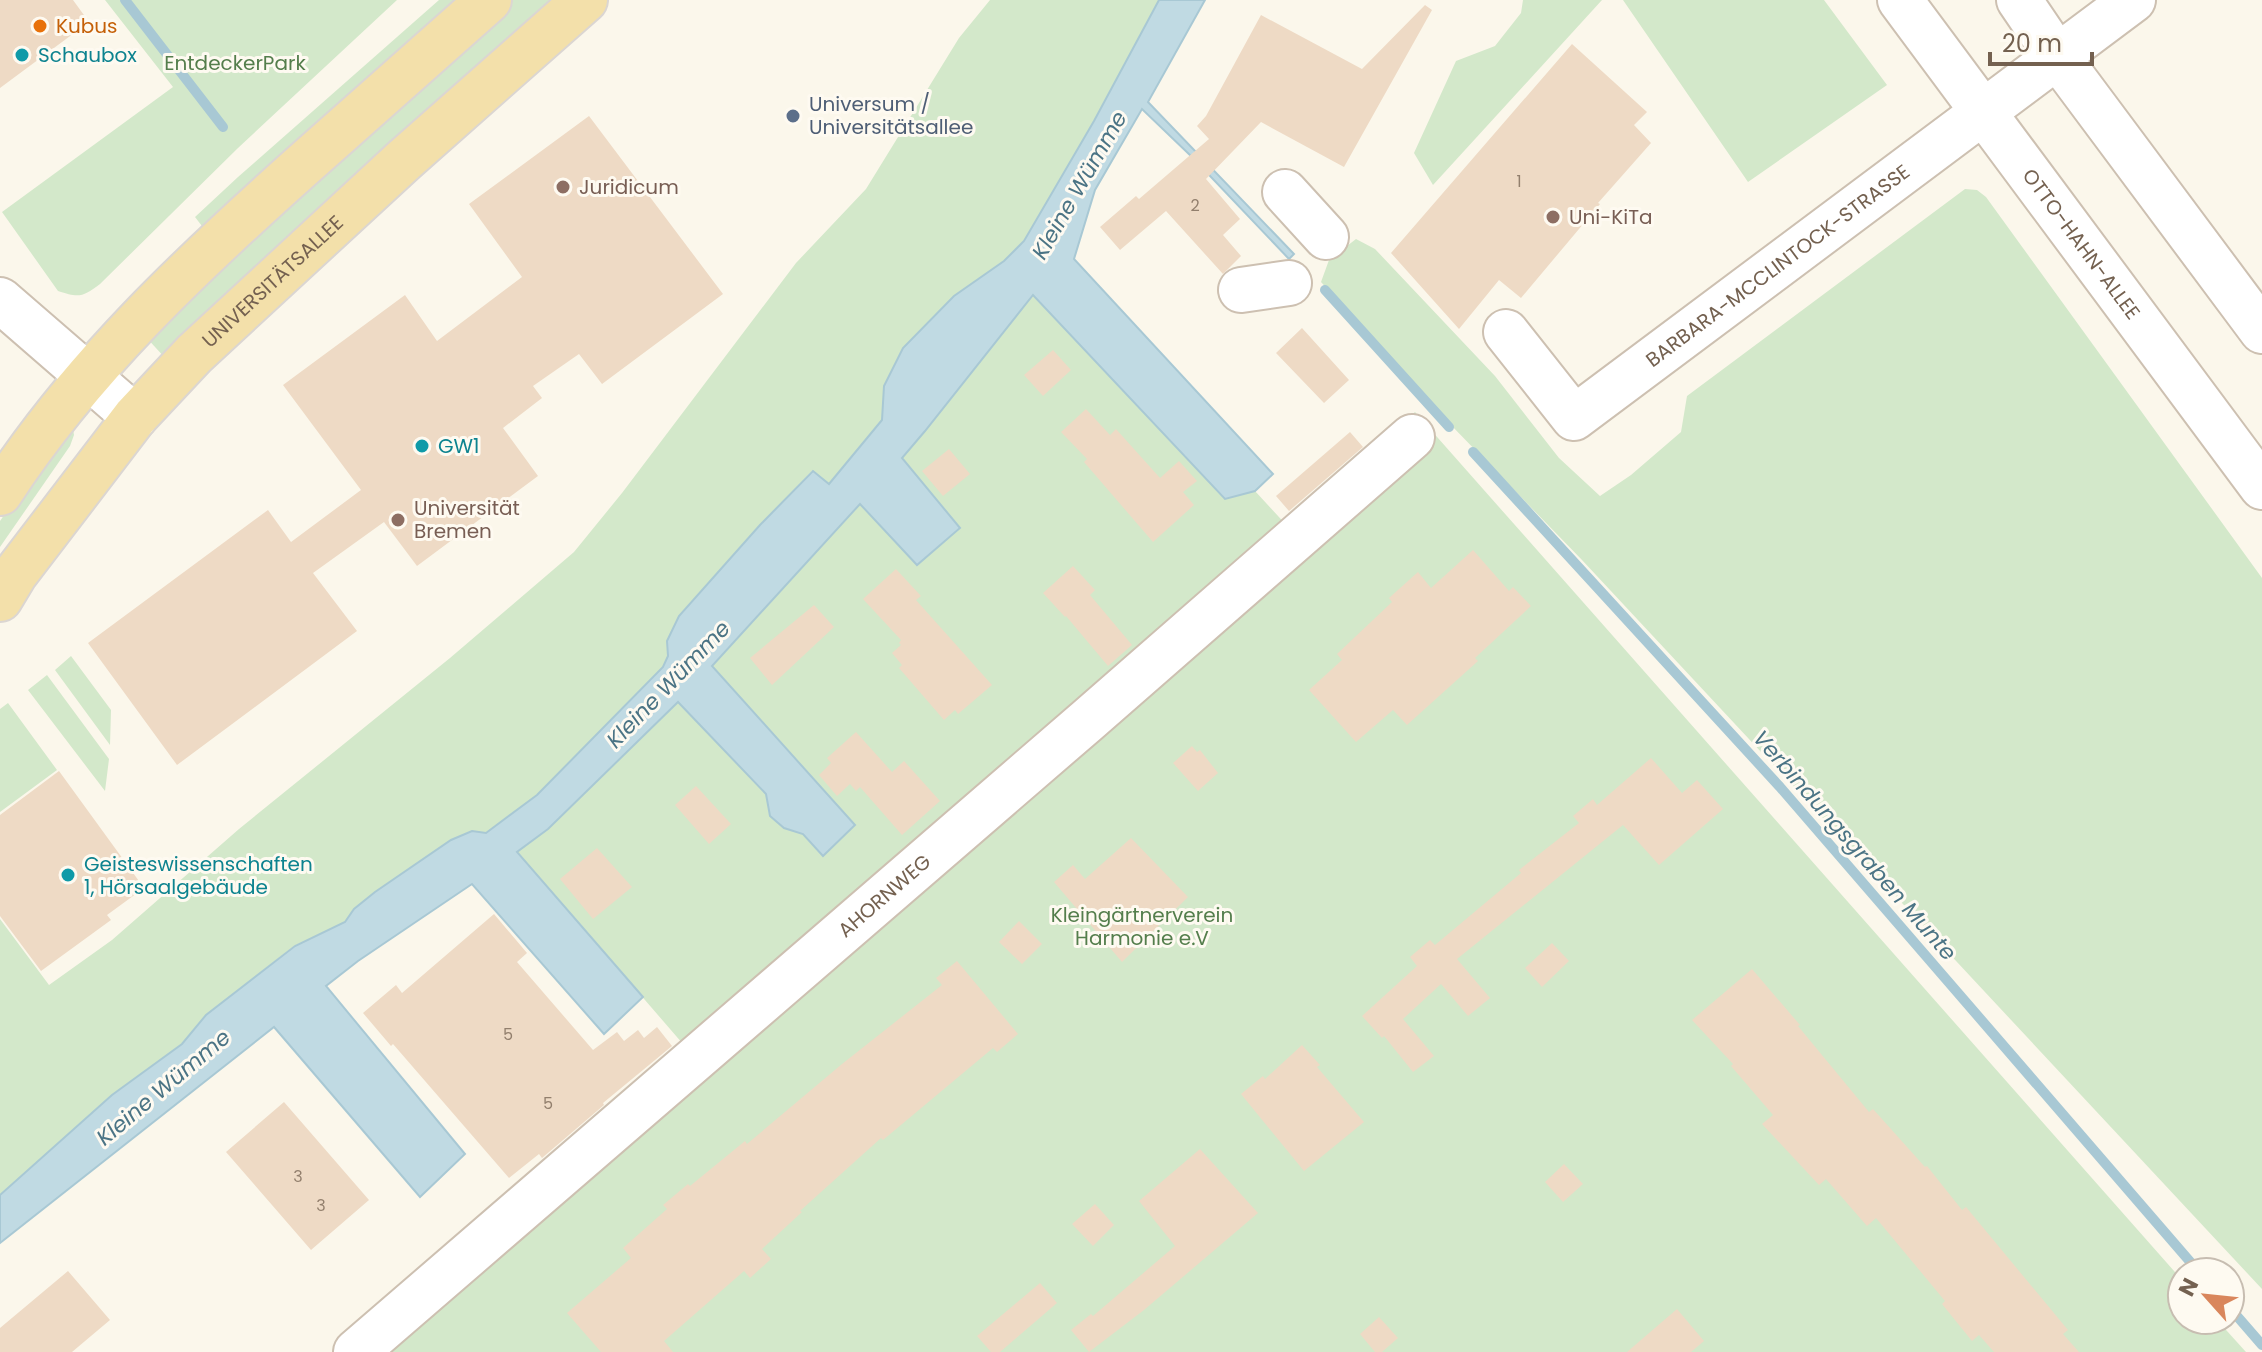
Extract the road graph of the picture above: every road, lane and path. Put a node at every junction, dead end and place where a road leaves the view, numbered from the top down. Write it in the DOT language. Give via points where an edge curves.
graph roads {
  1 [pos="489,0"];
  2 [pos="585,0"];
  3 [pos="1900,0"];
  4 [pos="2019,0"];
  5 [pos="2133,0"];
  6 [pos="2057,56"];
  7 [pos="1982,111"];
  8 [pos="1285,192"];
  9 [pos="1326,237"];
  10 [pos="1289,283"];
  11 [pos="1241,290"];
  12 [pos="0,300"];
  13 [pos="2262,331"];
  14 [pos="1506,332"];
  15 [pos="88,376"];
  16 [pos="135,417"];
  17 [pos="1412,437"];
  18 [pos="2262,487"];
  19 [pos="0,493"];
  20 [pos="0,599"];
  21 [pos="356,1352"];
  1 -- 15 [label="main road" via="230,230"];
  2 -- 16 [label="main road, UNIVERSITÄTSALLEE" via="280,273"];
  3 -- 7 [label="street, OTTO-HAHN-ALLEE"];
  4 -- 6 [label="street"];
  5 -- 6 [label="street, BARBARA-MCCLINTOCK-STRASSE"];
  6 -- 7 [label="street, BARBARA-MCCLINTOCK-STRASSE"];
  6 -- 13 [label="street"];
  7 -- 14 [label="street, BARBARA-MCCLINTOCK-STRASSE" via="1574,418"];
  7 -- 18 [label="street, OTTO-HAHN-ALLEE"];
  8 -- 9 [label="street"];
  10 -- 11 [label="street"];
  12 -- 15 [label="street"];
  15 -- 16 [label="street"];
  15 -- 19 [label="main road"];
  16 -- 20 [label="main road, UNIVERSITÄTSALLEE"];
  17 -- 21 [label="street, AHORNWEG"];
}
